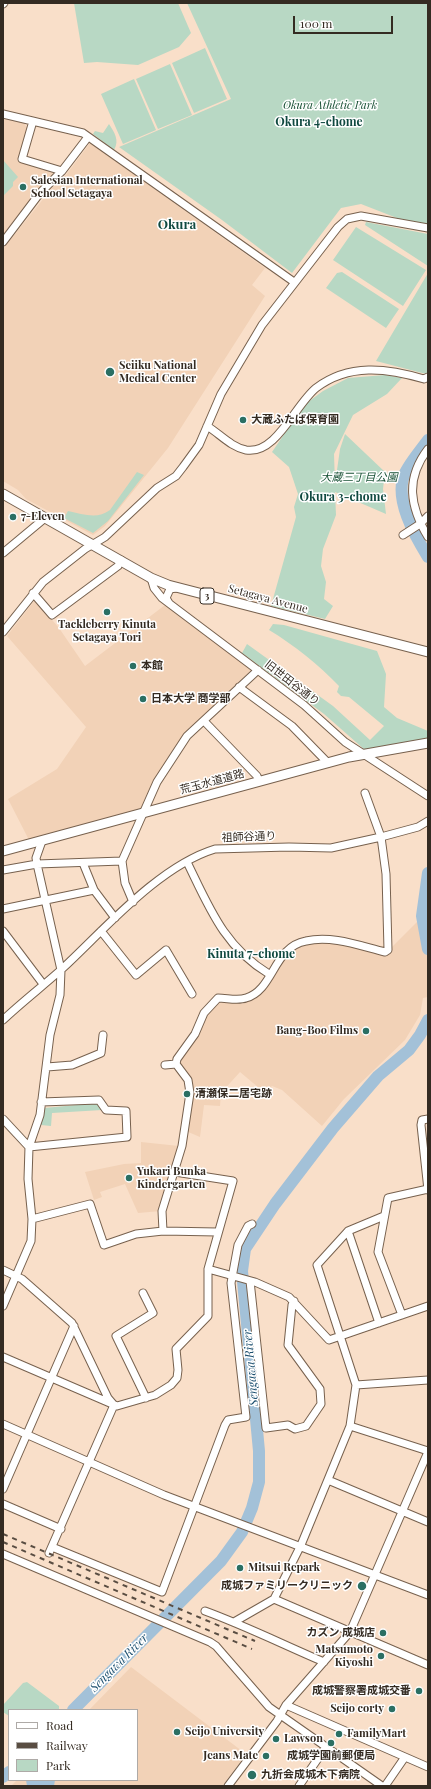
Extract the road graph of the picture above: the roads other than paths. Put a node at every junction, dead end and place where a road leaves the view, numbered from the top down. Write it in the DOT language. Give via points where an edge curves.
graph roads {
  1 [pos="3,114"];
  2 [pos="33,121"];
  3 [pos="88,137"];
  4 [pos="62,171"];
  5 [pos="428,228"];
  6 [pos="3,242"];
  7 [pos="294,282"];
  8 [pos="428,377"];
  9 [pos="207,426"];
  10 [pos="428,449"];
  11 [pos="3,494"];
  12 [pos="428,516"];
  13 [pos="46,518"];
  14 [pos="420,524"];
  15 [pos="404,533"];
  16 [pos="428,538"];
  17 [pos="94,545"];
  18 [pos="3,553"];
  19 [pos="122,560"];
  20 [pos="151,578"];
  21 [pos="176,588"];
  22 [pos="33,593"];
  23 [pos="169,603"];
  24 [pos="3,632"];
  25 [pos="428,652"];
  26 [pos="258,670"];
  27 [pos="239,687"];
  28 [pos="204,721"];
  29 [pos="428,742"];
  30 [pos="362,754"];
  31 [pos="328,763"];
  32 [pos="259,782"];
  33 [pos="365,793"];
  34 [pos="428,796"];
  35 [pos="142,814"];
  36 [pos="428,821"];
  37 [pos="382,837"];
  38 [pos="42,841"];
  39 [pos="3,851"];
  40 [pos="122,861"];
  41 [pos="187,862"];
  42 [pos="83,863"];
  43 [pos="37,864"];
  44 [pos="3,870"];
  45 [pos="94,890"];
  46 [pos="46,899"];
  47 [pos="133,902"];
  48 [pos="3,909"];
  49 [pos="115,918"];
  50 [pos="3,931"];
  51 [pos="101,932"];
  52 [pos="61,970"];
  53 [pos="269,974"];
  54 [pos="43,984"];
  55 [pos="192,994"];
  56 [pos="3,1020"];
  57 [pos="103,1035"];
  58 [pos="176,1064"];
  59 [pos="165,1065"];
  60 [pos="47,1067"];
  61 [pos="41,1102"];
  62 [pos="3,1119"];
  63 [pos="428,1119"];
  64 [pos="29,1147"];
  65 [pos="175,1172"];
  66 [pos="428,1190"];
  67 [pos="384,1216"];
  68 [pos="32,1219"];
  69 [pos="252,1224"];
  70 [pos="163,1231"];
  71 [pos="348,1231"];
  72 [pos="217,1232"];
  73 [pos="208,1269"];
  74 [pos="3,1270"];
  75 [pos="16,1276"];
  76 [pos="234,1276"];
  77 [pos="249,1281"];
  78 [pos="143,1293"];
  79 [pos="294,1301"];
  80 [pos="3,1306"];
  81 [pos="428,1306"];
  82 [pos="402,1315"];
  83 [pos="379,1323"];
  84 [pos="74,1326"];
  85 [pos="340,1336"];
  86 [pos="3,1357"];
  87 [pos="51,1378"];
  88 [pos="428,1380"];
  89 [pos="356,1385"];
  90 [pos="146,1398"];
  91 [pos="114,1405"];
  92 [pos="3,1424"];
  93 [pos="350,1426"];
  94 [pos="27,1434"];
  95 [pos="428,1451"];
  96 [pos="90,1462"];
  97 [pos="328,1480"];
  98 [pos="3,1489"];
  99 [pos="3,1504"];
  100 [pos="195,1506"];
  101 [pos="402,1512"];
  102 [pos="428,1522"];
  103 [pos="61,1529"];
  104 [pos="300,1545"];
  105 [pos="3,1554"];
  106 [pos="375,1575"];
  107 [pos="428,1595"];
  108 [pos="274,1598"];
  109 [pos="205,1611"];
  110 [pos="234,1622"];
  111 [pos="350,1632"];
  112 [pos="324,1662"];
  113 [pos="428,1664"];
  114 [pos="286,1705"];
  115 [pos="281,1714"];
  116 [pos="326,1747"];
  117 [pos="405,1757"];
  118 [pos="428,1767"];
  119 [pos="228,1786"];
  120 [pos="299,1786"];
  121 [pos="384,1786"];
  1 -- 2 [label="street"];
  2 -- 3 [label="street" via="83,132"];
  2 -- 4 [label="street" via="22,158"];
  3 -- 4 [label="street"];
  3 -- 7 [label="street"];
  4 -- 6 [label="street" via="40,193"];
  5 -- 7 [label="street" via="362,216 347,219"];
  7 -- 9 [label="street" via="262,325 227,383"];
  8 -- 9 [label="street" via="424,379 379,369 348,373 336,378 317,388 302,401 273,441 264,448 246,450 235,446"];
  9 -- 17 [label="street" via="199,445 176,476 157,488 113,531"];
  10 -- 14 [label="street" via="419,463 414,479 413,502"];
  11 -- 13 [label="main road, Setagaya Avenue / 3"];
  12 -- 14 [label="street"];
  13 -- 17 [label="main road, Setagaya Avenue / 3"];
  13 -- 18 [label="street"];
  14 -- 15 [label="street"];
  14 -- 16 [label="street"];
  17 -- 19 [label="main road, Setagaya Avenue / 3"];
  17 -- 22 [label="street" via="85,549 43,582"];
  19 -- 20 [label="main road, Setagaya Avenue / 3"];
  19 -- 22 [label="street" via="118,566 52,615"];
  20 -- 21 [label="main road, Setagaya Avenue / 3"];
  20 -- 23 [label="street, 旧世田谷通り" via="157,593"];
  21 -- 23 [label="street" via="168,592 166,598"];
  21 -- 25 [label="main road, Setagaya Avenue / 3"];
  22 -- 24 [label="street"];
  23 -- 26 [label="street, 旧世田谷通り"];
  26 -- 27 [label="street"];
  26 -- 30 [label="street, 旧世田谷通り"];
  27 -- 28 [label="street"];
  27 -- 31 [label="street" via="292,726"];
  28 -- 32 [label="street" via="257,776"];
  28 -- 35 [label="street" via="187,736 167,766"];
  29 -- 30 [label="main road, 荒玉水道道路"];
  30 -- 31 [label="main road, 荒玉水道道路"];
  30 -- 34 [label="street, 旧世田谷通り"];
  31 -- 32 [label="main road, 荒玉水道道路"];
  32 -- 35 [label="main road, 荒玉水道道路"];
  33 -- 37 [label="street"];
  35 -- 38 [label="main road, 荒玉水道道路"];
  35 -- 40 [label="street"];
  36 -- 37 [label="street, 祖師谷通り" via="418,827"];
  37 -- 41 [label="street, 祖師谷通り" via="330,848 289,846 215,849"];
  37 -- 53 [label="street" via="386,874 388,950 385,952 334,940 307,940 290,948"];
  38 -- 39 [label="main road, 荒玉水道道路"];
  38 -- 43 [label="street" via="36,858"];
  40 -- 42 [label="street"];
  40 -- 47 [label="street" via="125,883"];
  41 -- 47 [label="street, 祖師谷通り" via="166,875"];
  41 -- 53 [label="street" via="225,935 245,958"];
  42 -- 43 [label="street"];
  42 -- 45 [label="street"];
  43 -- 44 [label="street"];
  43 -- 46 [label="street"];
  45 -- 46 [label="street"];
  45 -- 49 [label="street"];
  46 -- 48 [label="street"];
  46 -- 52 [label="street"];
  47 -- 49 [label="street, 祖師谷通り"];
  49 -- 51 [label="street, 祖師谷通り"];
  50 -- 54 [label="street"];
  51 -- 52 [label="street, 祖師谷通り"];
  51 -- 55 [label="street" via="136,974 166,950"];
  52 -- 54 [label="street, 祖師谷通り"];
  52 -- 60 [label="street" via="60,995 50,1034"];
  53 -- 58 [label="street" via="262,989 257,993 246,998 218,998 213,1001 204,1013 195,1034 179,1054"];
  54 -- 56 [label="street, 祖師谷通り"];
  57 -- 60 [label="street" via="101,1052 72,1065"];
  58 -- 59 [label="street"];
  58 -- 65 [label="street" via="188,1080 190,1093 182,1146"];
  60 -- 61 [label="street"];
  61 -- 64 [label="street" via="40,1115"];
  61 -- 64 [label="street" via="99,1100 106,1110 126,1112 127,1137"];
  62 -- 64 [label="street"];
  63 -- 66 [label="street" via="422,1120 421,1125"];
  64 -- 68 [label="street" via="28,1179"];
  65 -- 70 [label="street" via="162,1211"];
  65 -- 72 [label="street" via="233,1181"];
  66 -- 67 [label="street" via="388,1198"];
  67 -- 71 [label="street"];
  67 -- 82 [label="street" via="378,1252"];
  68 -- 70 [label="street" via="90,1204 104,1246 136,1234"];
  68 -- 75 [label="street" via="31,1241"];
  69 -- 76 [label="street" via="248,1226 238,1245"];
  70 -- 72 [label="street"];
  71 -- 83 [label="street"];
  71 -- 85 [label="street" via="317,1265"];
  72 -- 73 [label="street"];
  73 -- 76 [label="street"];
  73 -- 90 [label="street" via="208,1316 176,1349 177,1378 164,1390"];
  74 -- 75 [label="street"];
  75 -- 80 [label="street"];
  75 -- 84 [label="street"];
  76 -- 77 [label="street"];
  76 -- 100 [label="street" via="231,1283 246,1417 228,1420 225,1424"];
  77 -- 79 [label="street"];
  77 -- 79 [label="street" via="266,1428 288,1425 295,1429 306,1426 321,1404 320,1389 288,1345"];
  78 -- 90 [label="street" via="153,1313 116,1336"];
  79 -- 85 [label="street" via="327,1339"];
  81 -- 82 [label="street"];
  82 -- 83 [label="street"];
  83 -- 85 [label="street"];
  84 -- 87 [label="street"];
  84 -- 91 [label="street" via="108,1398"];
  85 -- 89 [label="street"];
  86 -- 87 [label="street"];
  87 -- 91 [label="street"];
  87 -- 94 [label="street"];
  88 -- 89 [label="street"];
  89 -- 93 [label="street"];
  90 -- 91 [label="street"];
  91 -- 96 [label="street"];
  92 -- 94 [label="street"];
  93 -- 95 [label="street"];
  93 -- 97 [label="street"];
  94 -- 96 [label="street"];
  94 -- 98 [label="street"];
  95 -- 101 [label="street"];
  96 -- 100 [label="street"];
  96 -- 103 [label="street"];
  97 -- 101 [label="street"];
  97 -- 104 [label="street"];
  99 -- 103 [label="street"];
  100 -- 103 [label="street" via="162,1592 50,1550"];
  100 -- 104 [label="street"];
  101 -- 102 [label="street"];
  101 -- 106 [label="street"];
  104 -- 106 [label="street"];
  104 -- 108 [label="street"];
  105 -- 115 [label="street" via="216,1646 269,1707"];
  106 -- 107 [label="street"];
  106 -- 111 [label="street"];
  108 -- 110 [label="street"];
  108 -- 111 [label="street"];
  109 -- 110 [label="street"];
  110 -- 112 [label="street"];
  111 -- 112 [label="street"];
  111 -- 113 [label="street"];
  112 -- 114 [label="street"];
  114 -- 115 [label="street"];
  114 -- 117 [label="street"];
  115 -- 116 [label="street"];
  115 -- 119 [label="street"];
  116 -- 120 [label="street"];
  116 -- 121 [label="street"];
  117 -- 118 [label="street"];
  117 -- 121 [label="street"];
}
